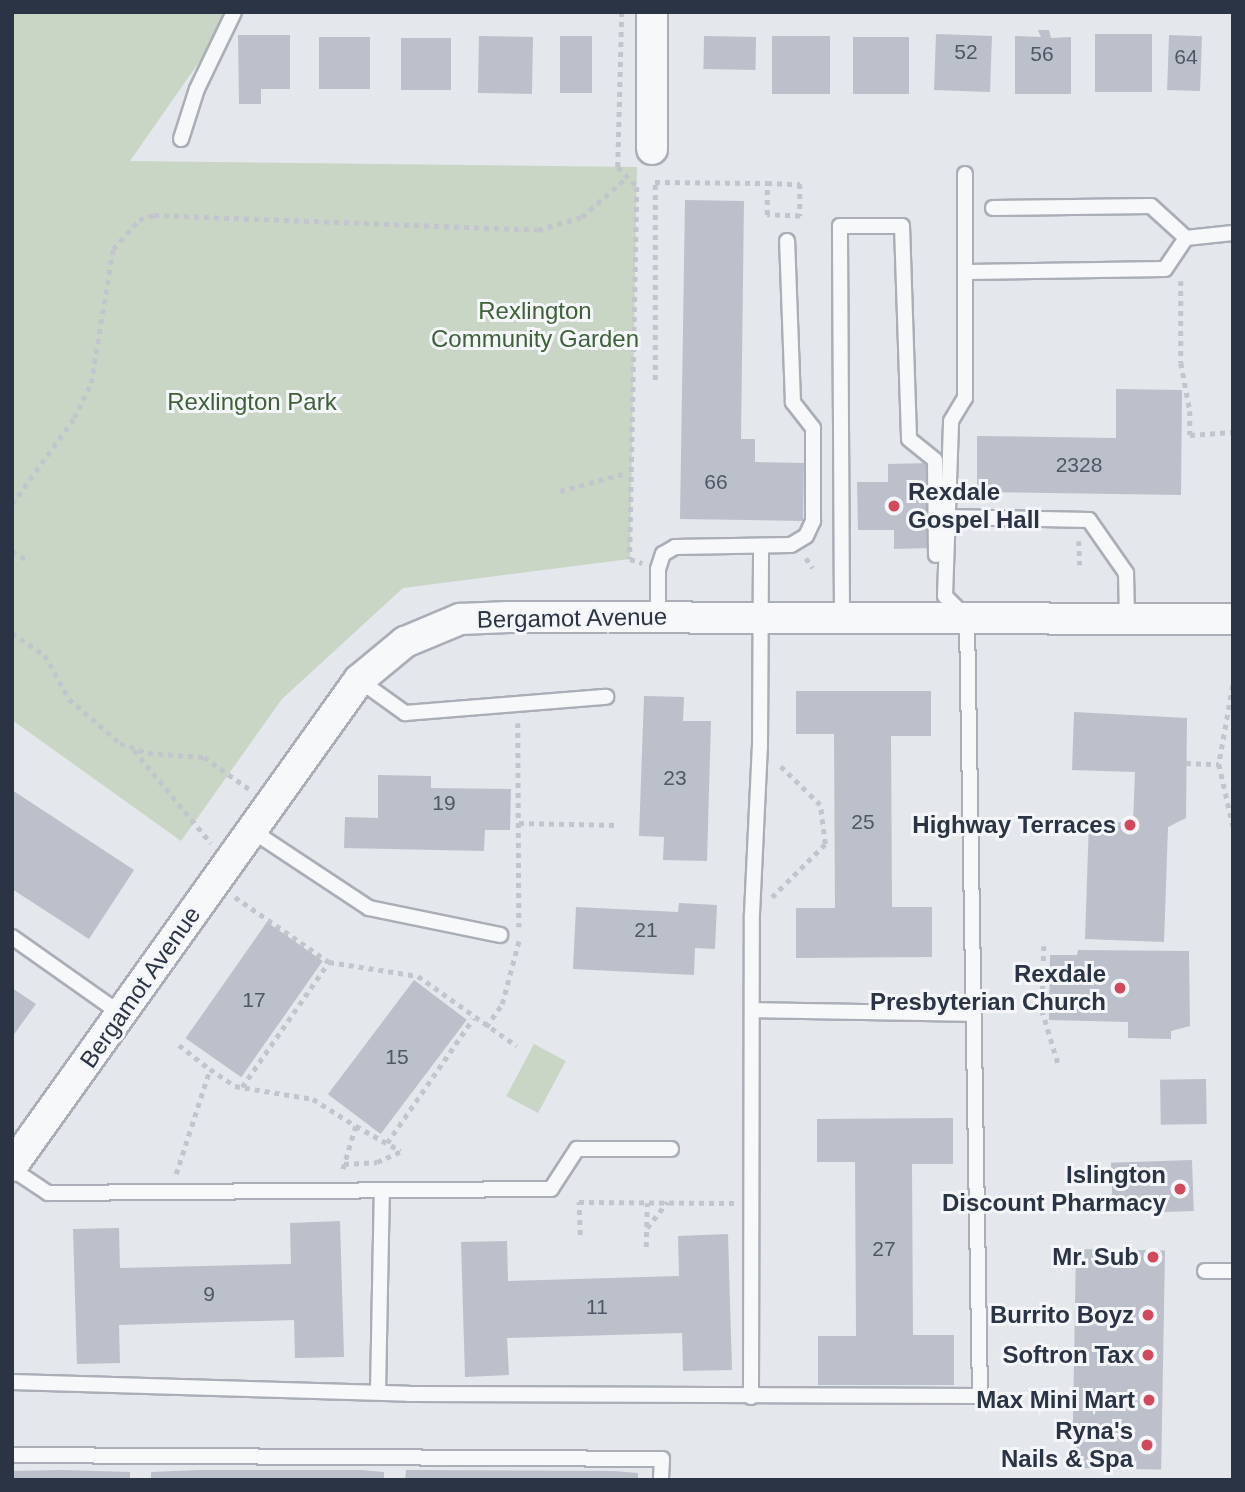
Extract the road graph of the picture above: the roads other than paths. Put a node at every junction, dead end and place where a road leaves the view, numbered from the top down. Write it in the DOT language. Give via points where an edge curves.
graph roads {
  1 [pos="234,12"];
  2 [pos="652,12"];
  3 [pos="181,138"];
  4 [pos="653,149"];
  5 [pos="965,174"];
  6 [pos="993,208"];
  7 [pos="1233,233"];
  8 [pos="787,241"];
  9 [pos="1184,241"];
  10 [pos="968,272"];
  11 [pos="946,517"];
  12 [pos="761,547"];
  13 [pos="945,596"];
  14 [pos="658,617"];
  15 [pos="760,617"];
  16 [pos="842,617"];
  17 [pos="1127,617"];
  18 [pos="967,618"];
  19 [pos="1233,619"];
  20 [pos="359,680"];
  21 [pos="606,697"];
  22 [pos="251,830"];
  23 [pos="500,935"];
  24 [pos="12,937"];
  25 [pos="752,1010"];
  26 [pos="121,1014"];
  27 [pos="974,1014"];
  28 [pos="671,1149"];
  29 [pos="12,1168"];
  30 [pos="382,1190"];
  31 [pos="1205,1271"];
  32 [pos="1233,1271"];
  33 [pos="12,1382"];
  34 [pos="378,1392"];
  35 [pos="751,1397"];
  36 [pos="12,1455"];
  37 [pos="661,1480"];
  1 -- 3 [label="lane" via="197,89"];
  2 -- 4 [label="street"];
  5 -- 10 [label="lane"];
  6 -- 9 [label="lane" via="1151,206"];
  7 -- 9 [label="lane"];
  8 -- 12 [label="lane" via="793,402 814,428 813,521 806,536 791,545"];
  9 -- 10 [label="lane" via="1165,269"];
  10 -- 11 [label="lane" via="965,398 951,421"];
  11 -- 13 [label="lane"];
  11 -- 17 [label="lane" via="1089,520 1126,573"];
  12 -- 14 [label="lane" via="675,547 663,554 658,569"];
  12 -- 15 [label="lane"];
  13 -- 16 [label="lane" via="936,582 935,460 909,439 902,226 840,226"];
  13 -- 18 [label="lane"];
  14 -- 15 [label="street, Bergamot Avenue"];
  14 -- 20 [label="street, Bergamot Avenue" via="460,619 405,642"];
  15 -- 16 [label="street, Bergamot Avenue"];
  15 -- 25 [label="lane"];
  16 -- 18 [label="street, Bergamot Avenue"];
  17 -- 18 [label="street, Bergamot Avenue"];
  17 -- 19 [label="street, Bergamot Avenue"];
  18 -- 27 [label="lane"];
  20 -- 21 [label="lane" via="405,713"];
  20 -- 22 [label="street, Bergamot Avenue"];
  22 -- 23 [label="lane" via="369,908"];
  22 -- 26 [label="street, Bergamot Avenue"];
  24 -- 26 [label="lane"];
  25 -- 27 [label="lane"];
  25 -- 35 [label="lane"];
  26 -- 29 [label="street, Bergamot Avenue"];
  27 -- 35 [label="lane" via="980,1396"];
  28 -- 30 [label="lane" via="577,1149 551,1189"];
  29 -- 30 [label="lane" via="48,1192"];
  30 -- 34 [label="lane"];
  31 -- 32 [label="lane"];
  33 -- 34 [label="lane"];
  34 -- 35 [label="lane"];
  36 -- 37 [label="lane" via="662,1460"];
}
